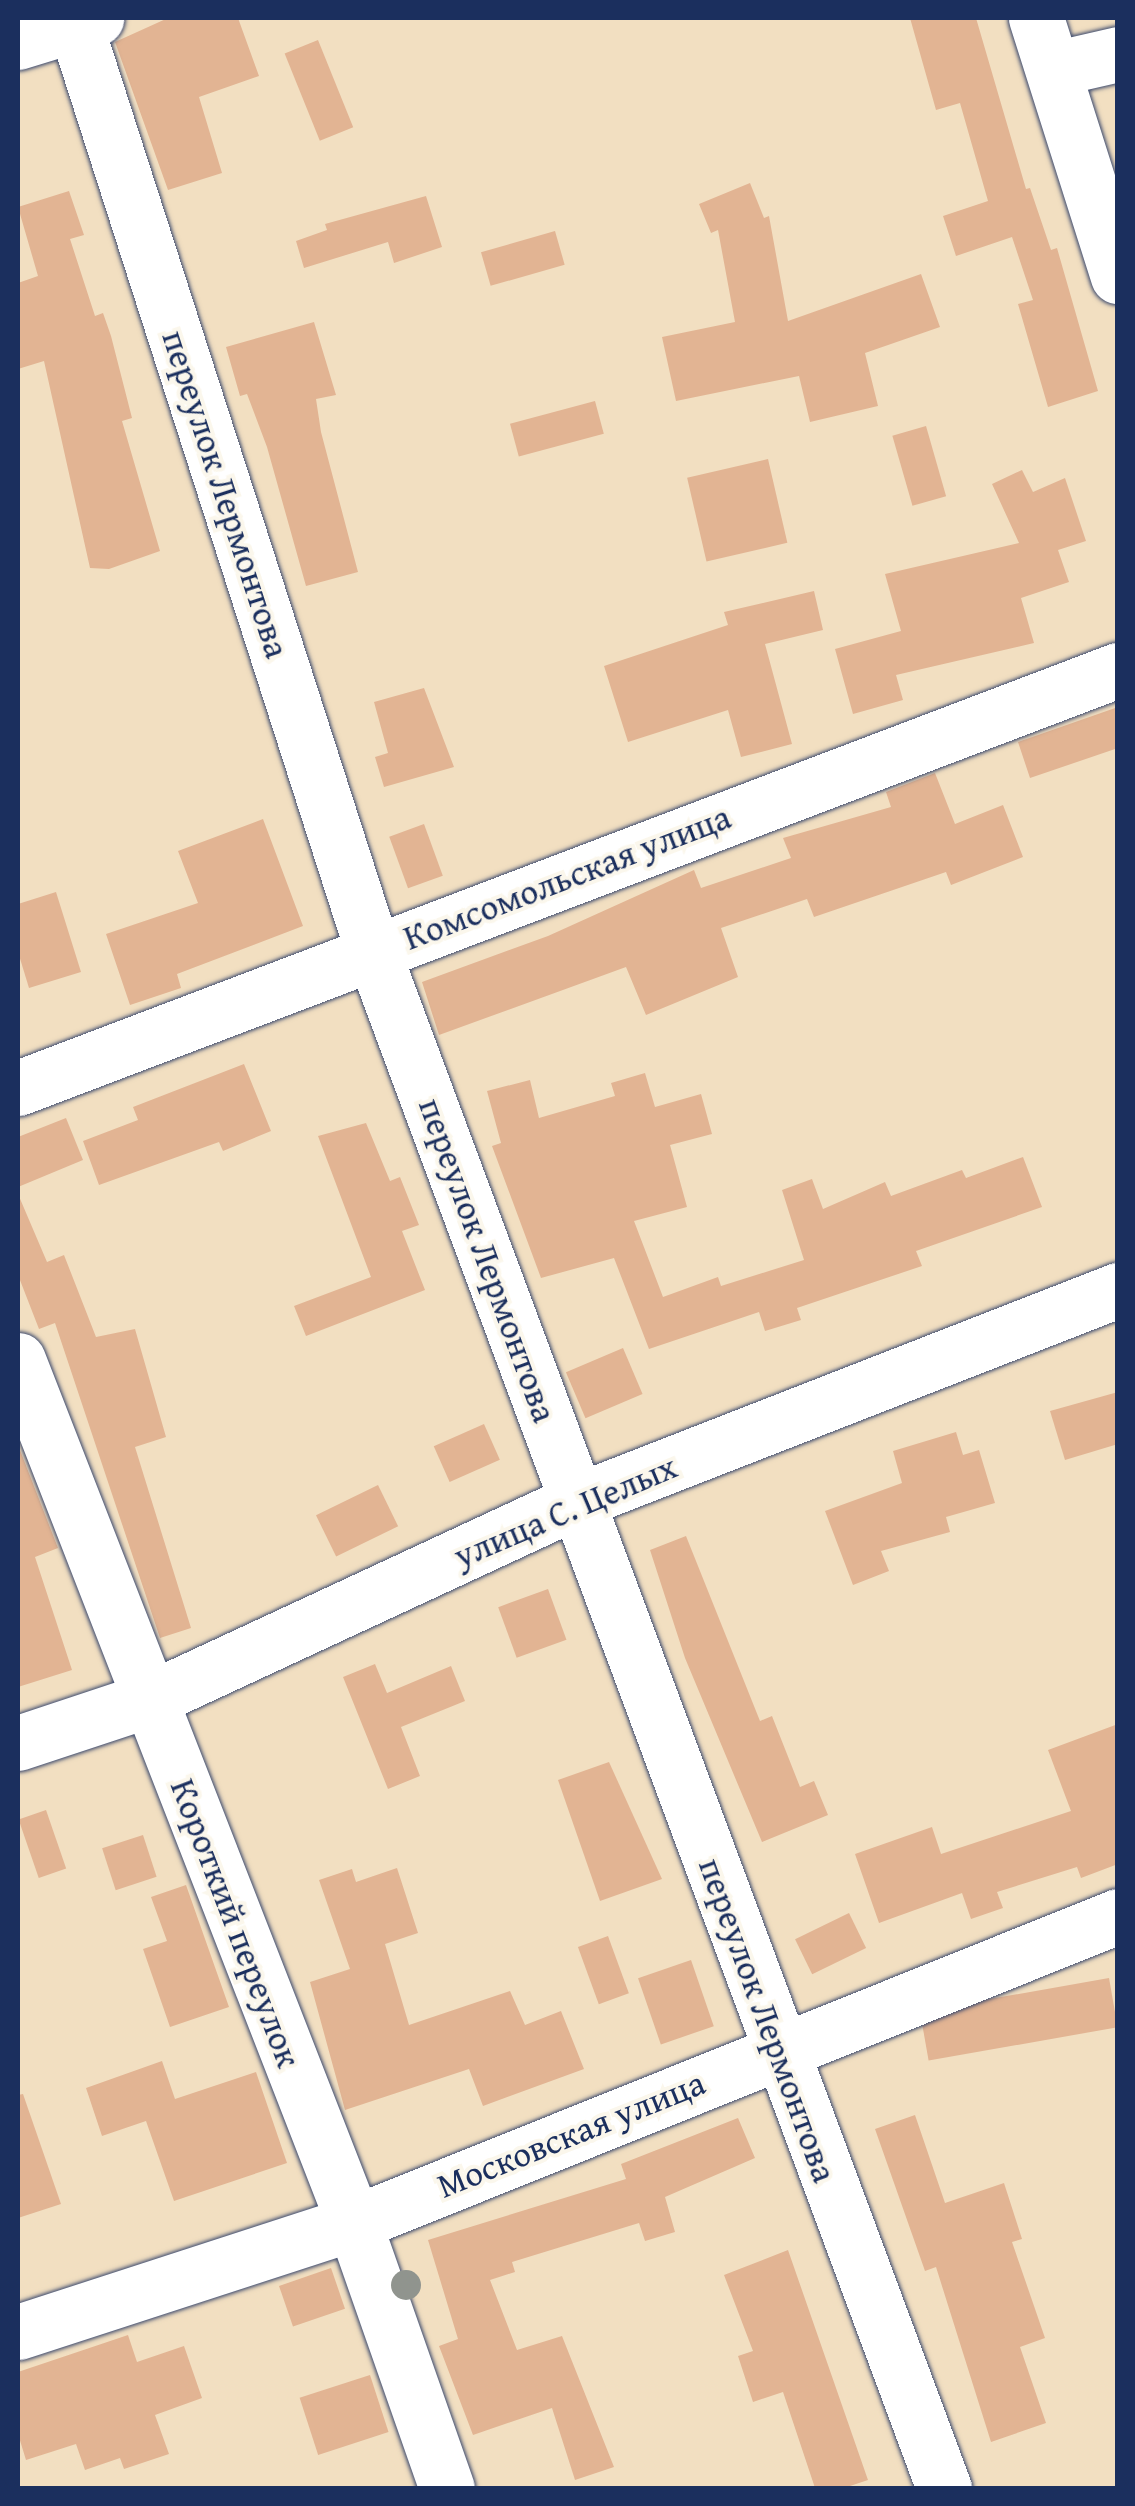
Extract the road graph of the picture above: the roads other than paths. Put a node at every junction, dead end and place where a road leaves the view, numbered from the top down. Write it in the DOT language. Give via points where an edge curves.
graph roads {
  1 [pos="1036,18"];
  2 [pos="82,21"];
  3 [pos="18,42"];
  4 [pos="1118,54"];
  5 [pos="1054,69"];
  6 [pos="1118,276"];
  7 [pos="1118,670"];
  8 [pos="373,952"];
  9 [pos="18,1088"];
  10 [pos="1118,1290"];
  11 [pos="18,1360"];
  12 [pos="577,1501"];
  13 [pos="148,1700"];
  14 [pos="18,1743"];
  15 [pos="1118,1916"];
  16 [pos="778,2050"];
  17 [pos="354,2224"];
  18 [pos="18,2332"];
  19 [pos="447,2488"];
  20 [pos="944,2488"];
  1 -- 5 [label="street"];
  2 -- 3 [label="street"];
  2 -- 8 [label="street, переулок Лермонтова"];
  4 -- 5 [label="street"];
  5 -- 6 [label="street"];
  7 -- 8 [label="street, Комсомольская улица"];
  8 -- 9 [label="street, Комсомольская улица"];
  8 -- 12 [label="street, переулок Лермонтова"];
  10 -- 12 [label="street, улица С. Целых"];
  11 -- 13 [label="street, Короткий переулок"];
  12 -- 13 [label="street, улица С. Целых"];
  12 -- 16 [label="street, переулок Лермонтова"];
  13 -- 14 [label="street, улица С. Целых"];
  13 -- 17 [label="street, Короткий переулок"];
  15 -- 16 [label="street, Московская улица"];
  16 -- 17 [label="street, Московская улица"];
  16 -- 20 [label="street, переулок Лермонтова"];
  17 -- 18 [label="street, Московская улица"];
  17 -- 19 [label="street, Короткий переулок"];
}
